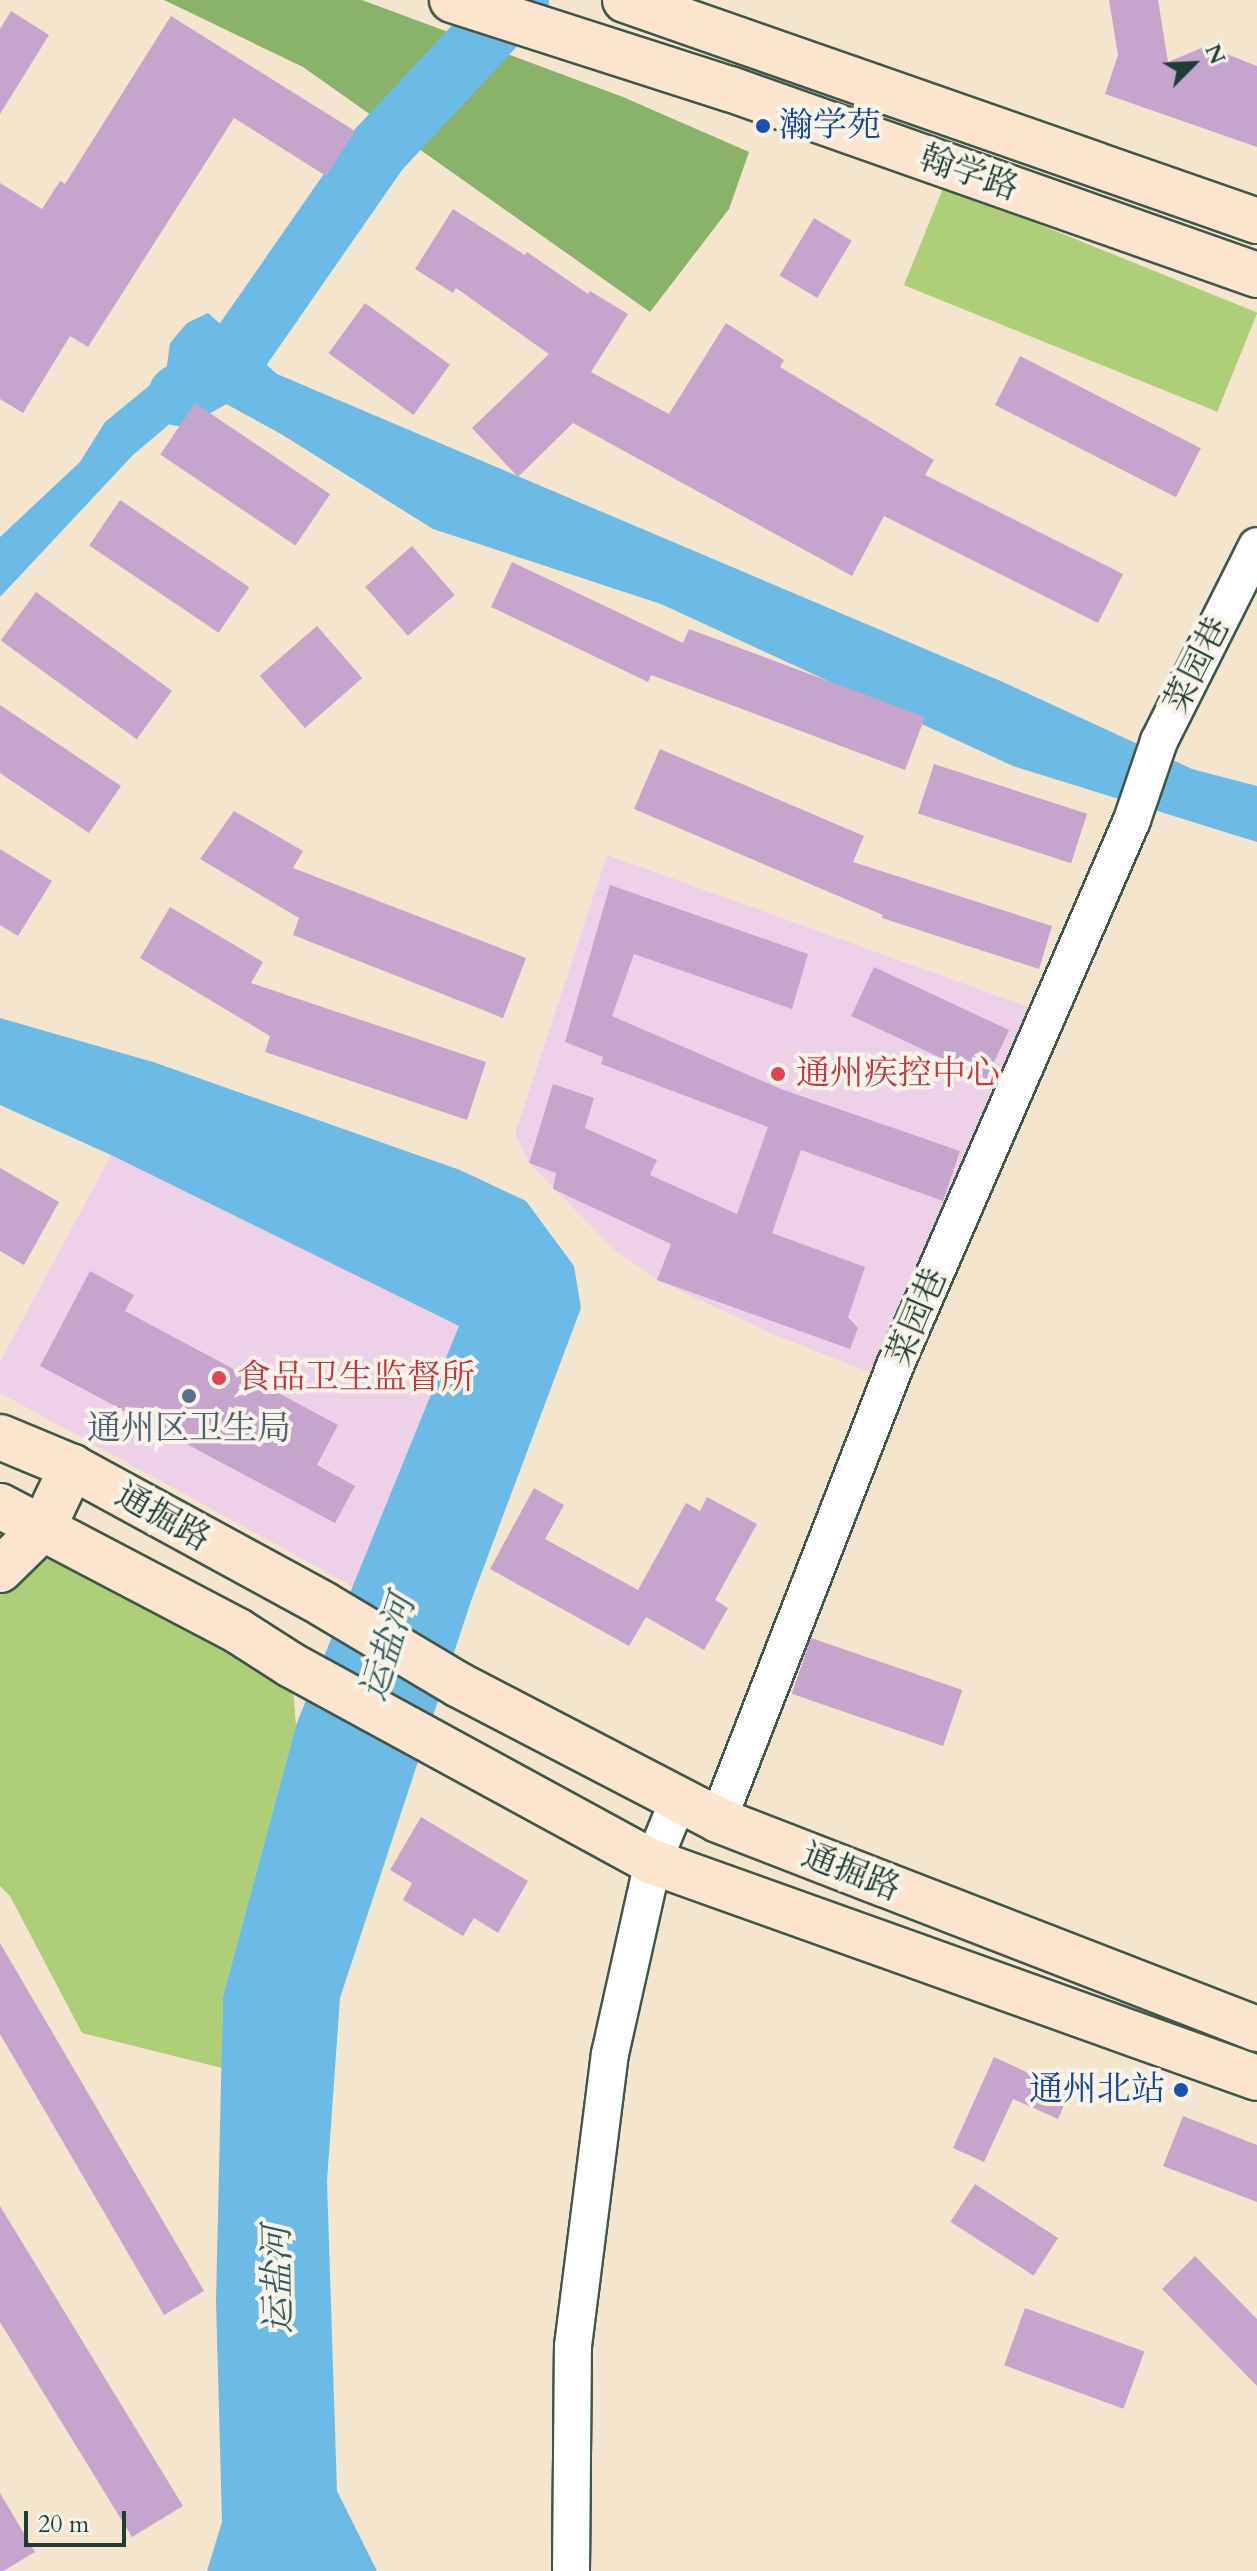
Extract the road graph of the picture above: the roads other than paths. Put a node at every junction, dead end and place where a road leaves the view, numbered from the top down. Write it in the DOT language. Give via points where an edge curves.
graph roads {
  1 [pos="625,0"];
  2 [pos="471,6"];
  3 [pos="1257,221"];
  4 [pos="1257,275"];
  5 [pos="1257,546"];
  6 [pos="3,1446"];
  7 [pos="72,1467"];
  8 [pos="0,1506"];
  9 [pos="43,1528"];
  10 [pos="0,1570"];
  11 [pos="679,1799"];
  12 [pos="718,1820"];
  13 [pos="653,1862"];
  14 [pos="1257,2029"];
  15 [pos="1257,2078"];
  16 [pos="571,2564"];
  1 -- 3 [label="main road, 翰学路"];
  2 -- 4 [label="main road, 翰学路" via="730,89"];
  5 -- 12 [label="street, 菜园巷" via="1159,741 1132,820 894,1368"];
  6 -- 7 [label="main road, 通掘路"];
  7 -- 9 [label="main road"];
  7 -- 11 [label="main road, 通掘路" via="459,1685"];
  8 -- 9 [label="main road, 通掘路"];
  9 -- 10 [label="main road"];
  9 -- 13 [label="main road, 通掘路"];
  11 -- 12 [label="main road, 通掘路"];
  11 -- 13 [label="street"];
  12 -- 14 [label="main road, 通掘路"];
  13 -- 15 [label="main road, 通掘路"];
  13 -- 16 [label="street" via="610,2054 573,2346"];
}
